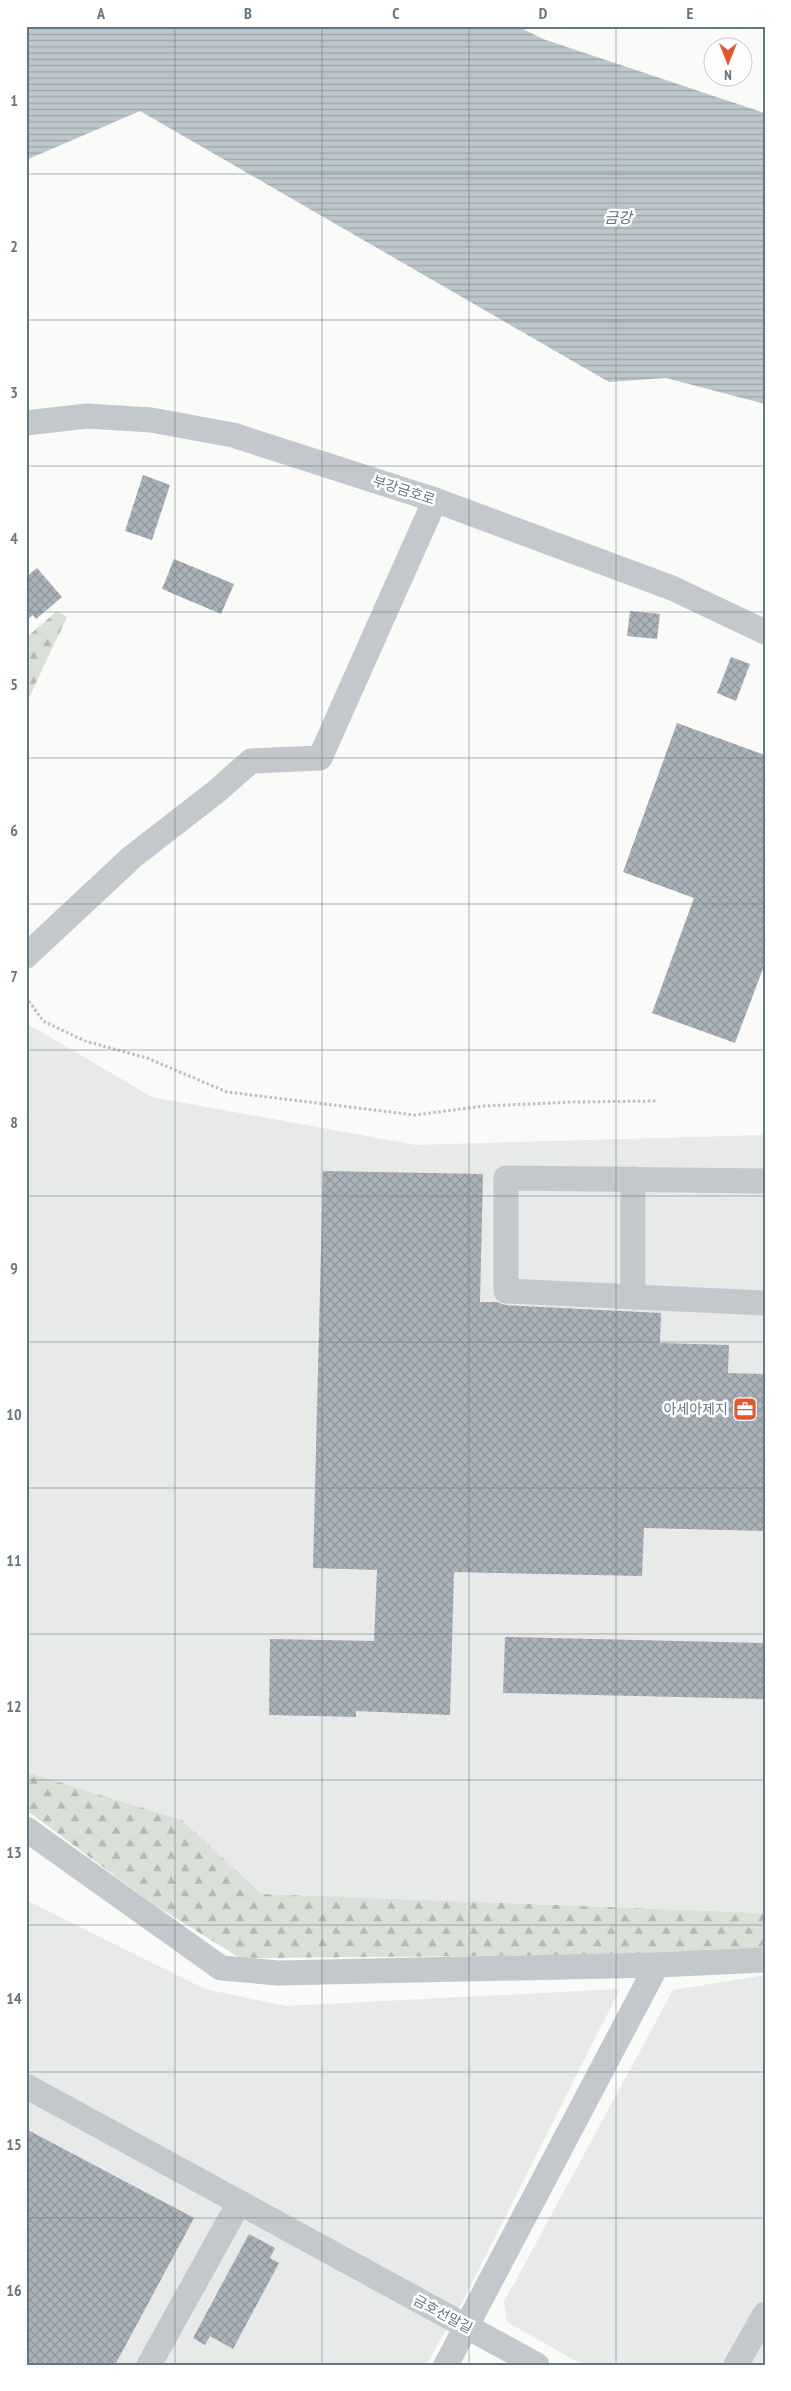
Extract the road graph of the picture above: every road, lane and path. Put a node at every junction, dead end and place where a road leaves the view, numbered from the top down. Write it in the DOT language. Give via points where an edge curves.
graph roads {
  1 [pos="26,423"];
  2 [pos="435,500"];
  3 [pos="765,632"];
  4 [pos="26,956"];
  5 [pos="26,997"];
  6 [pos="657,1101"];
  7 [pos="633,1179"];
  8 [pos="765,1181"];
  9 [pos="633,1297"];
  10 [pos="765,1303"];
  11 [pos="26,1829"];
  12 [pos="765,1960"];
  13 [pos="658,1965"];
  14 [pos="26,2086"];
  15 [pos="239,2204"];
  16 [pos="765,2314"];
  17 [pos="467,2327"];
  18 [pos="149,2365"];
  19 [pos="446,2365"];
  20 [pos="537,2365"];
  21 [pos="736,2365"];
  1 -- 2 [label="street, 부강금호로" via="87,416 151,420 233,434"];
  2 -- 3 [label="street, 부강금호로" via="672,588"];
  2 -- 4 [label="street" via="320,758 251,761 132,857"];
  5 -- 6 [label="path" via="43,1020 85,1041 148,1058 227,1092 415,1115 484,1106"];
  7 -- 8 [label="street"];
  7 -- 9 [label="street"];
  7 -- 9 [label="street" via="506,1178 506,1291"];
  9 -- 10 [label="street"];
  11 -- 13 [label="street" via="221,1968 278,1973"];
  12 -- 13 [label="street"];
  13 -- 17 [label="street"];
  14 -- 15 [label="street, 금호선말길"];
  15 -- 17 [label="street, 금호선말길"];
  15 -- 18 [label="street"];
  16 -- 21 [label="street"];
  17 -- 19 [label="street"];
  17 -- 20 [label="street, 금호선말길"];
}
